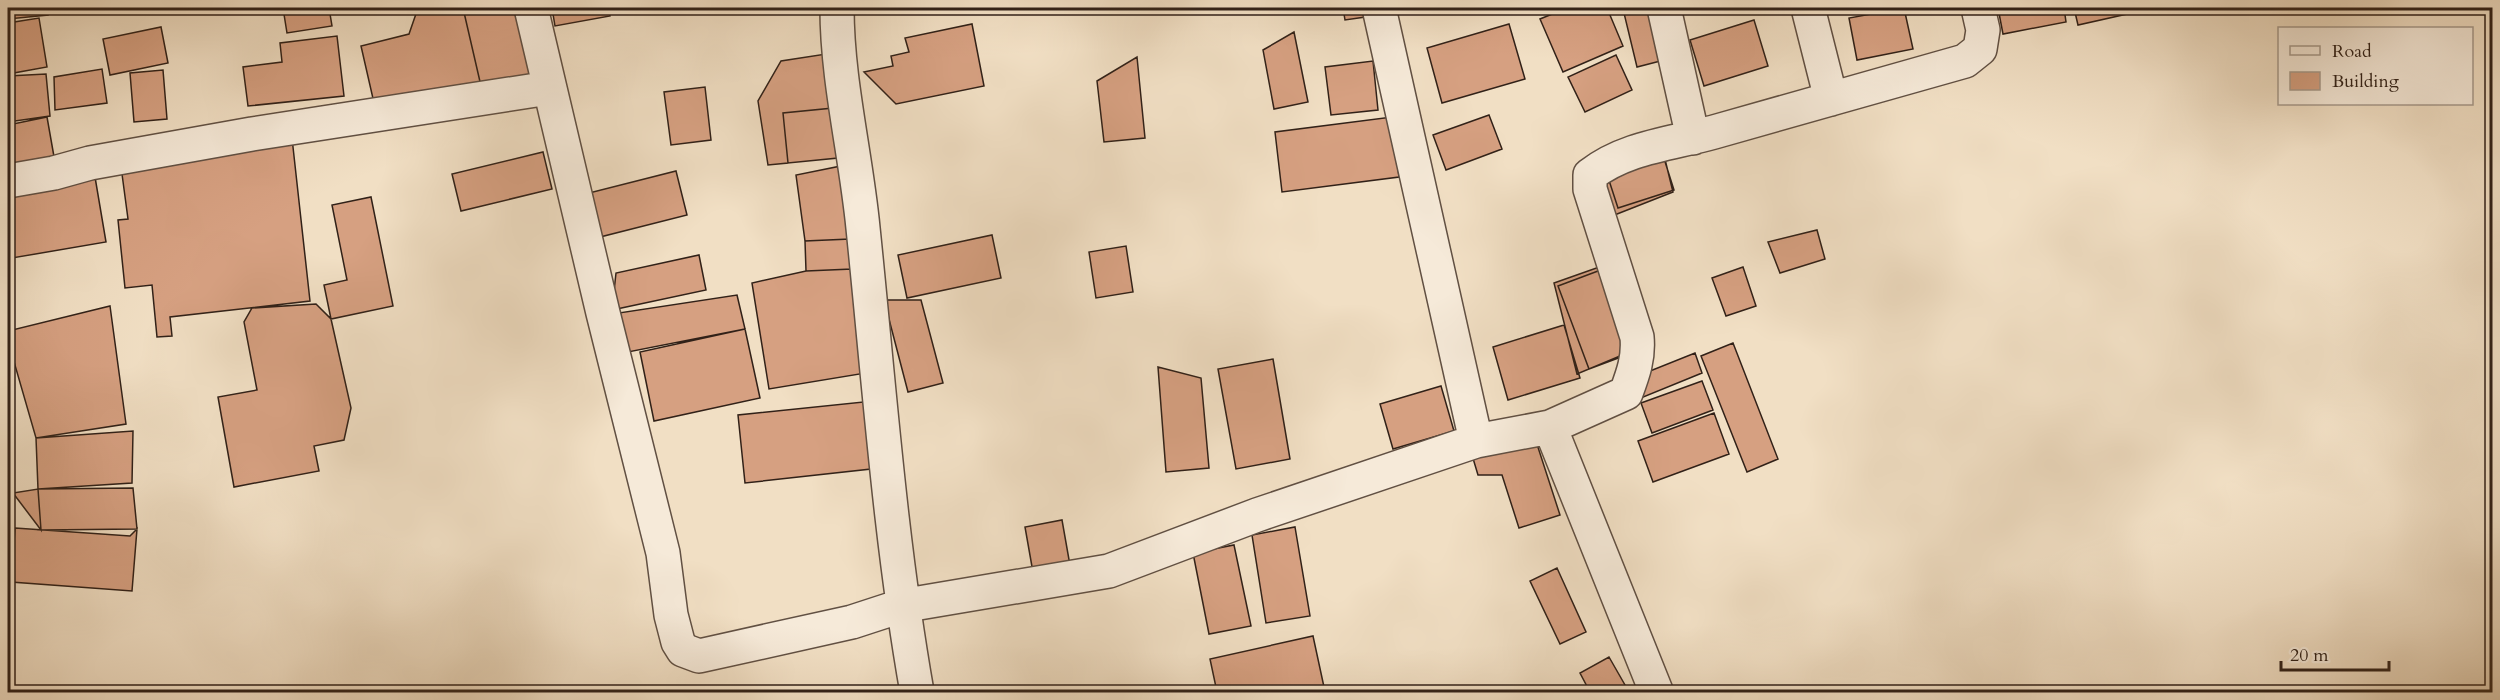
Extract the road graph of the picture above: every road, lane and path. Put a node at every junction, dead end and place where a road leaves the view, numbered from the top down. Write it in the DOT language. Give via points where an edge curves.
graph roads {
  1 [pos="531,8"];
  2 [pos="837,8"];
  3 [pos="1379,8"];
  4 [pos="1664,8"];
  5 [pos="1808,8"];
  6 [pos="1977,8"];
  7 [pos="549,88"];
  8 [pos="1831,99"];
  9 [pos="1693,138"];
  10 [pos="8,181"];
  11 [pos="1550,427"];
  12 [pos="1476,441"];
  13 [pos="901,606"];
  14 [pos="1656,691"];
  15 [pos="916,693"];
  1 -- 7 [label="street"];
  2 -- 13 [label="street" via="837,40 863,224"];
  3 -- 12 [label="street"];
  4 -- 9 [label="street"];
  5 -- 8 [label="street"];
  6 -- 8 [label="street" via="1983,30 1980,49 1965,61"];
  7 -- 10 [label="street" via="241,136"];
  7 -- 13 [label="street" via="663,553 671,615 683,650 699,656"];
  8 -- 9 [label="street"];
  9 -- 11 [label="street" via="1640,148 1590,175 1590,189 1638,350 1626,393"];
  11 -- 12 [label="street"];
  11 -- 14 [label="street"];
  12 -- 13 [label="street" via="1257,515 1109,571"];
  13 -- 15 [label="street"];
}
